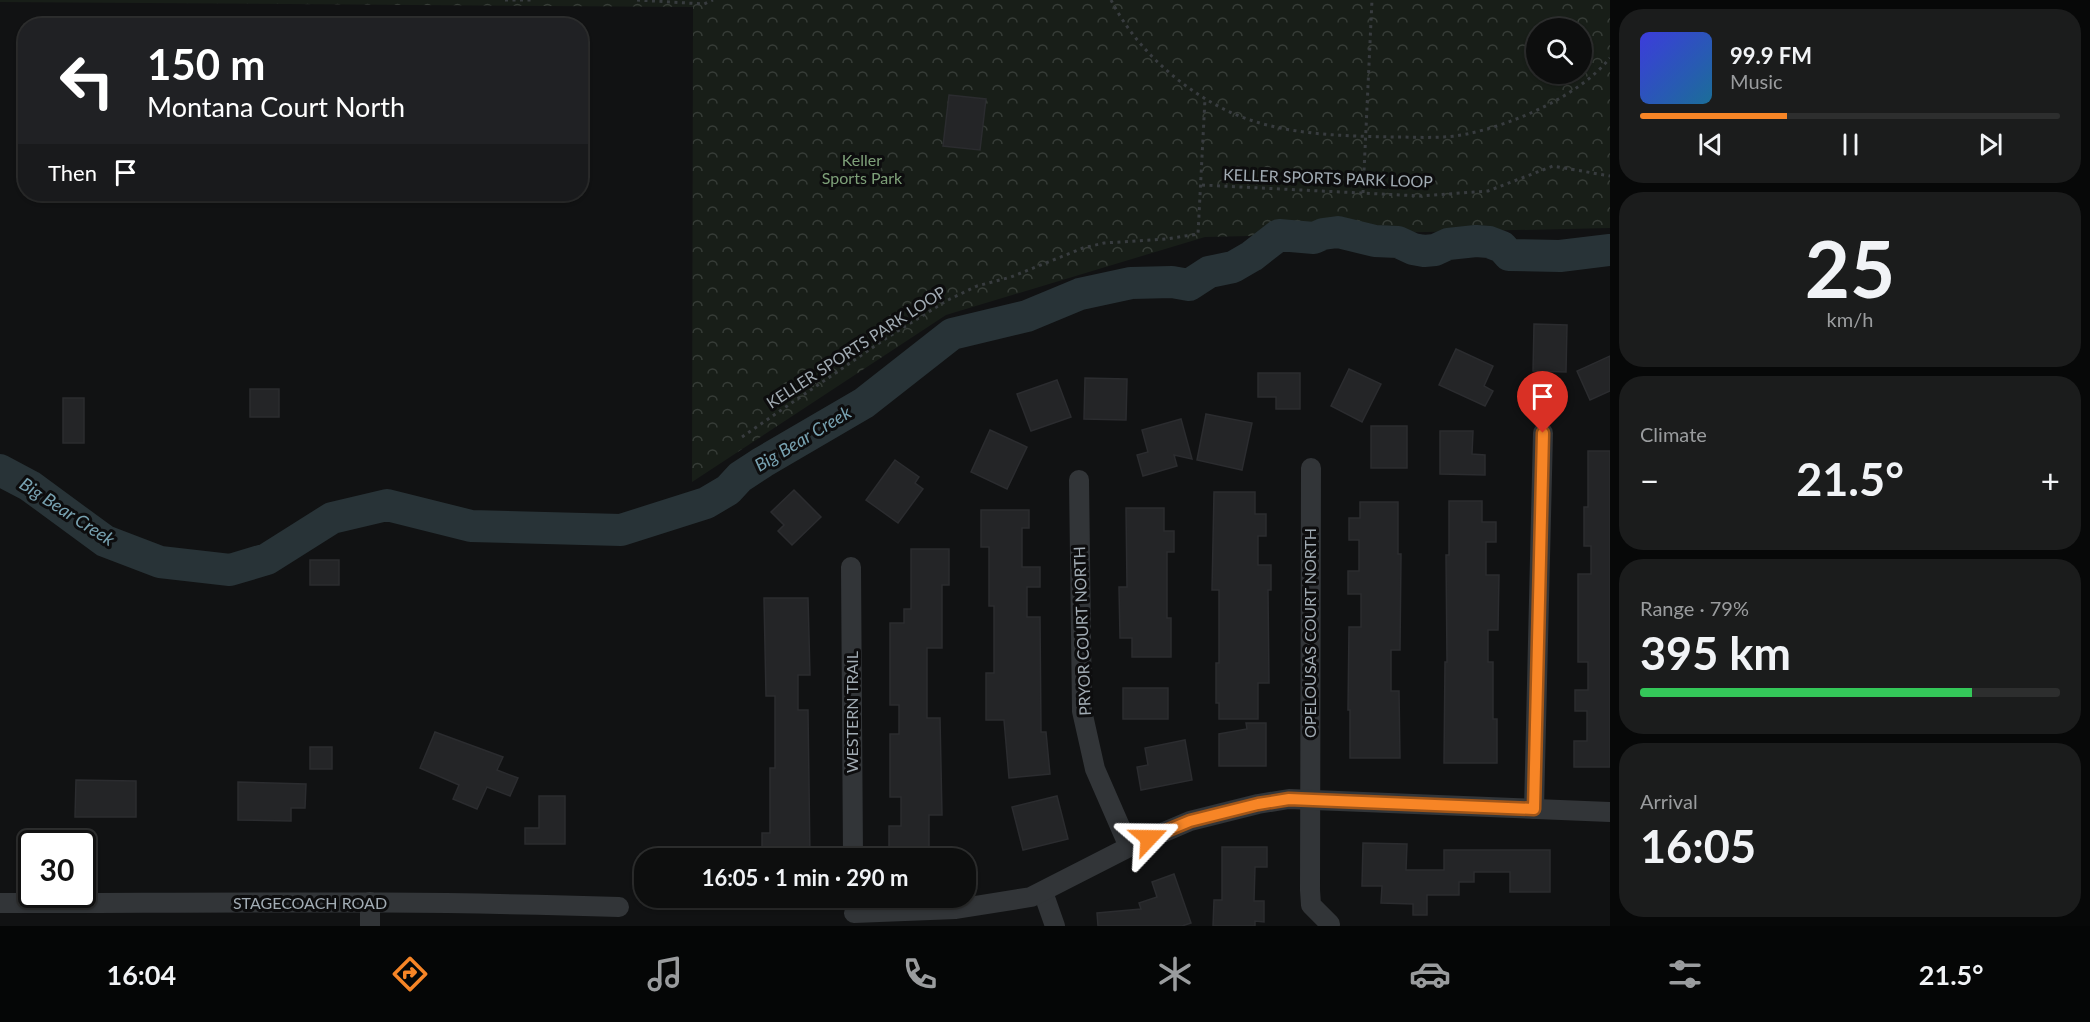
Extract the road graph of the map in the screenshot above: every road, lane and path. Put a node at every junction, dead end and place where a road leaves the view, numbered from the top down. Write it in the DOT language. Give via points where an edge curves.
graph roads {
  1 [pos="505,0"];
  2 [pos="535,0"];
  3 [pos="637,0"];
  4 [pos="713,0"];
  5 [pos="1111,0"];
  6 [pos="1372,0"];
  7 [pos="1610,58"];
  8 [pos="1205,99"];
  9 [pos="1366,136"];
  10 [pos="1610,176"];
  11 [pos="1202,185"];
  12 [pos="1363,193"];
  13 [pos="1543,433"];
  14 [pos="742,437"];
  15 [pos="1311,468"];
  16 [pos="1079,480"];
  17 [pos="851,567"];
  18 [pos="1310,798"];
  19 [pos="1534,809"];
  20 [pos="1610,812"];
  21 [pos="1129,847"];
  22 [pos="854,848"];
  23 [pos="1042,892"];
  24 [pos="370,902"];
  25 [pos="0,903"];
  26 [pos="619,907"];
  27 [pos="854,912"];
  28 [pos="1330,924"];
  29 [pos="369,926"];
  30 [pos="1055,926"];
  1 -- 2 [label="path"];
  3 -- 4 [label="path" via="704,4"];
  5 -- 8 [label="path" via="1141,45"];
  6 -- 9 [label="path"];
  7 -- 9 [label="path" via="1600,70 1558,99 1509,121 1466,134 1433,138"];
  8 -- 9 [label="path" via="1234,114 1282,129"];
  8 -- 11 [label="path"];
  9 -- 12 [label="path"];
  10 -- 12 [label="path, KELLER SPORTS PARK LOOP" via="1553,166 1488,191 1421,196"];
  11 -- 12 [label="path, KELLER SPORTS PARK LOOP"];
  11 -- 14 [label="path, KELLER SPORTS PARK LOOP" via="1198,234 1104,243 976,286 885,339"];
  13 -- 19 [label="street"];
  15 -- 18 [label="street, OPELOUSAS COURT NORTH"];
  16 -- 21 [label="street, PRYOR COURT NORTH" via="1082,711 1095,770"];
  17 -- 22 [label="street, WESTERN TRAIL"];
  18 -- 19 [label="street"];
  18 -- 21 [label="street" via="1258,804 1190,821"];
  18 -- 28 [label="street, OPELOUSAS COURT NORTH" via="1311,905"];
  19 -- 20 [label="street"];
  21 -- 23 [label="street"];
  23 -- 27 [label="street" via="956,909"];
  23 -- 30 [label="street"];
  24 -- 25 [label="street, STAGECOACH ROAD"];
  24 -- 26 [label="street, STAGECOACH ROAD"];
  24 -- 29 [label="street"];
}
